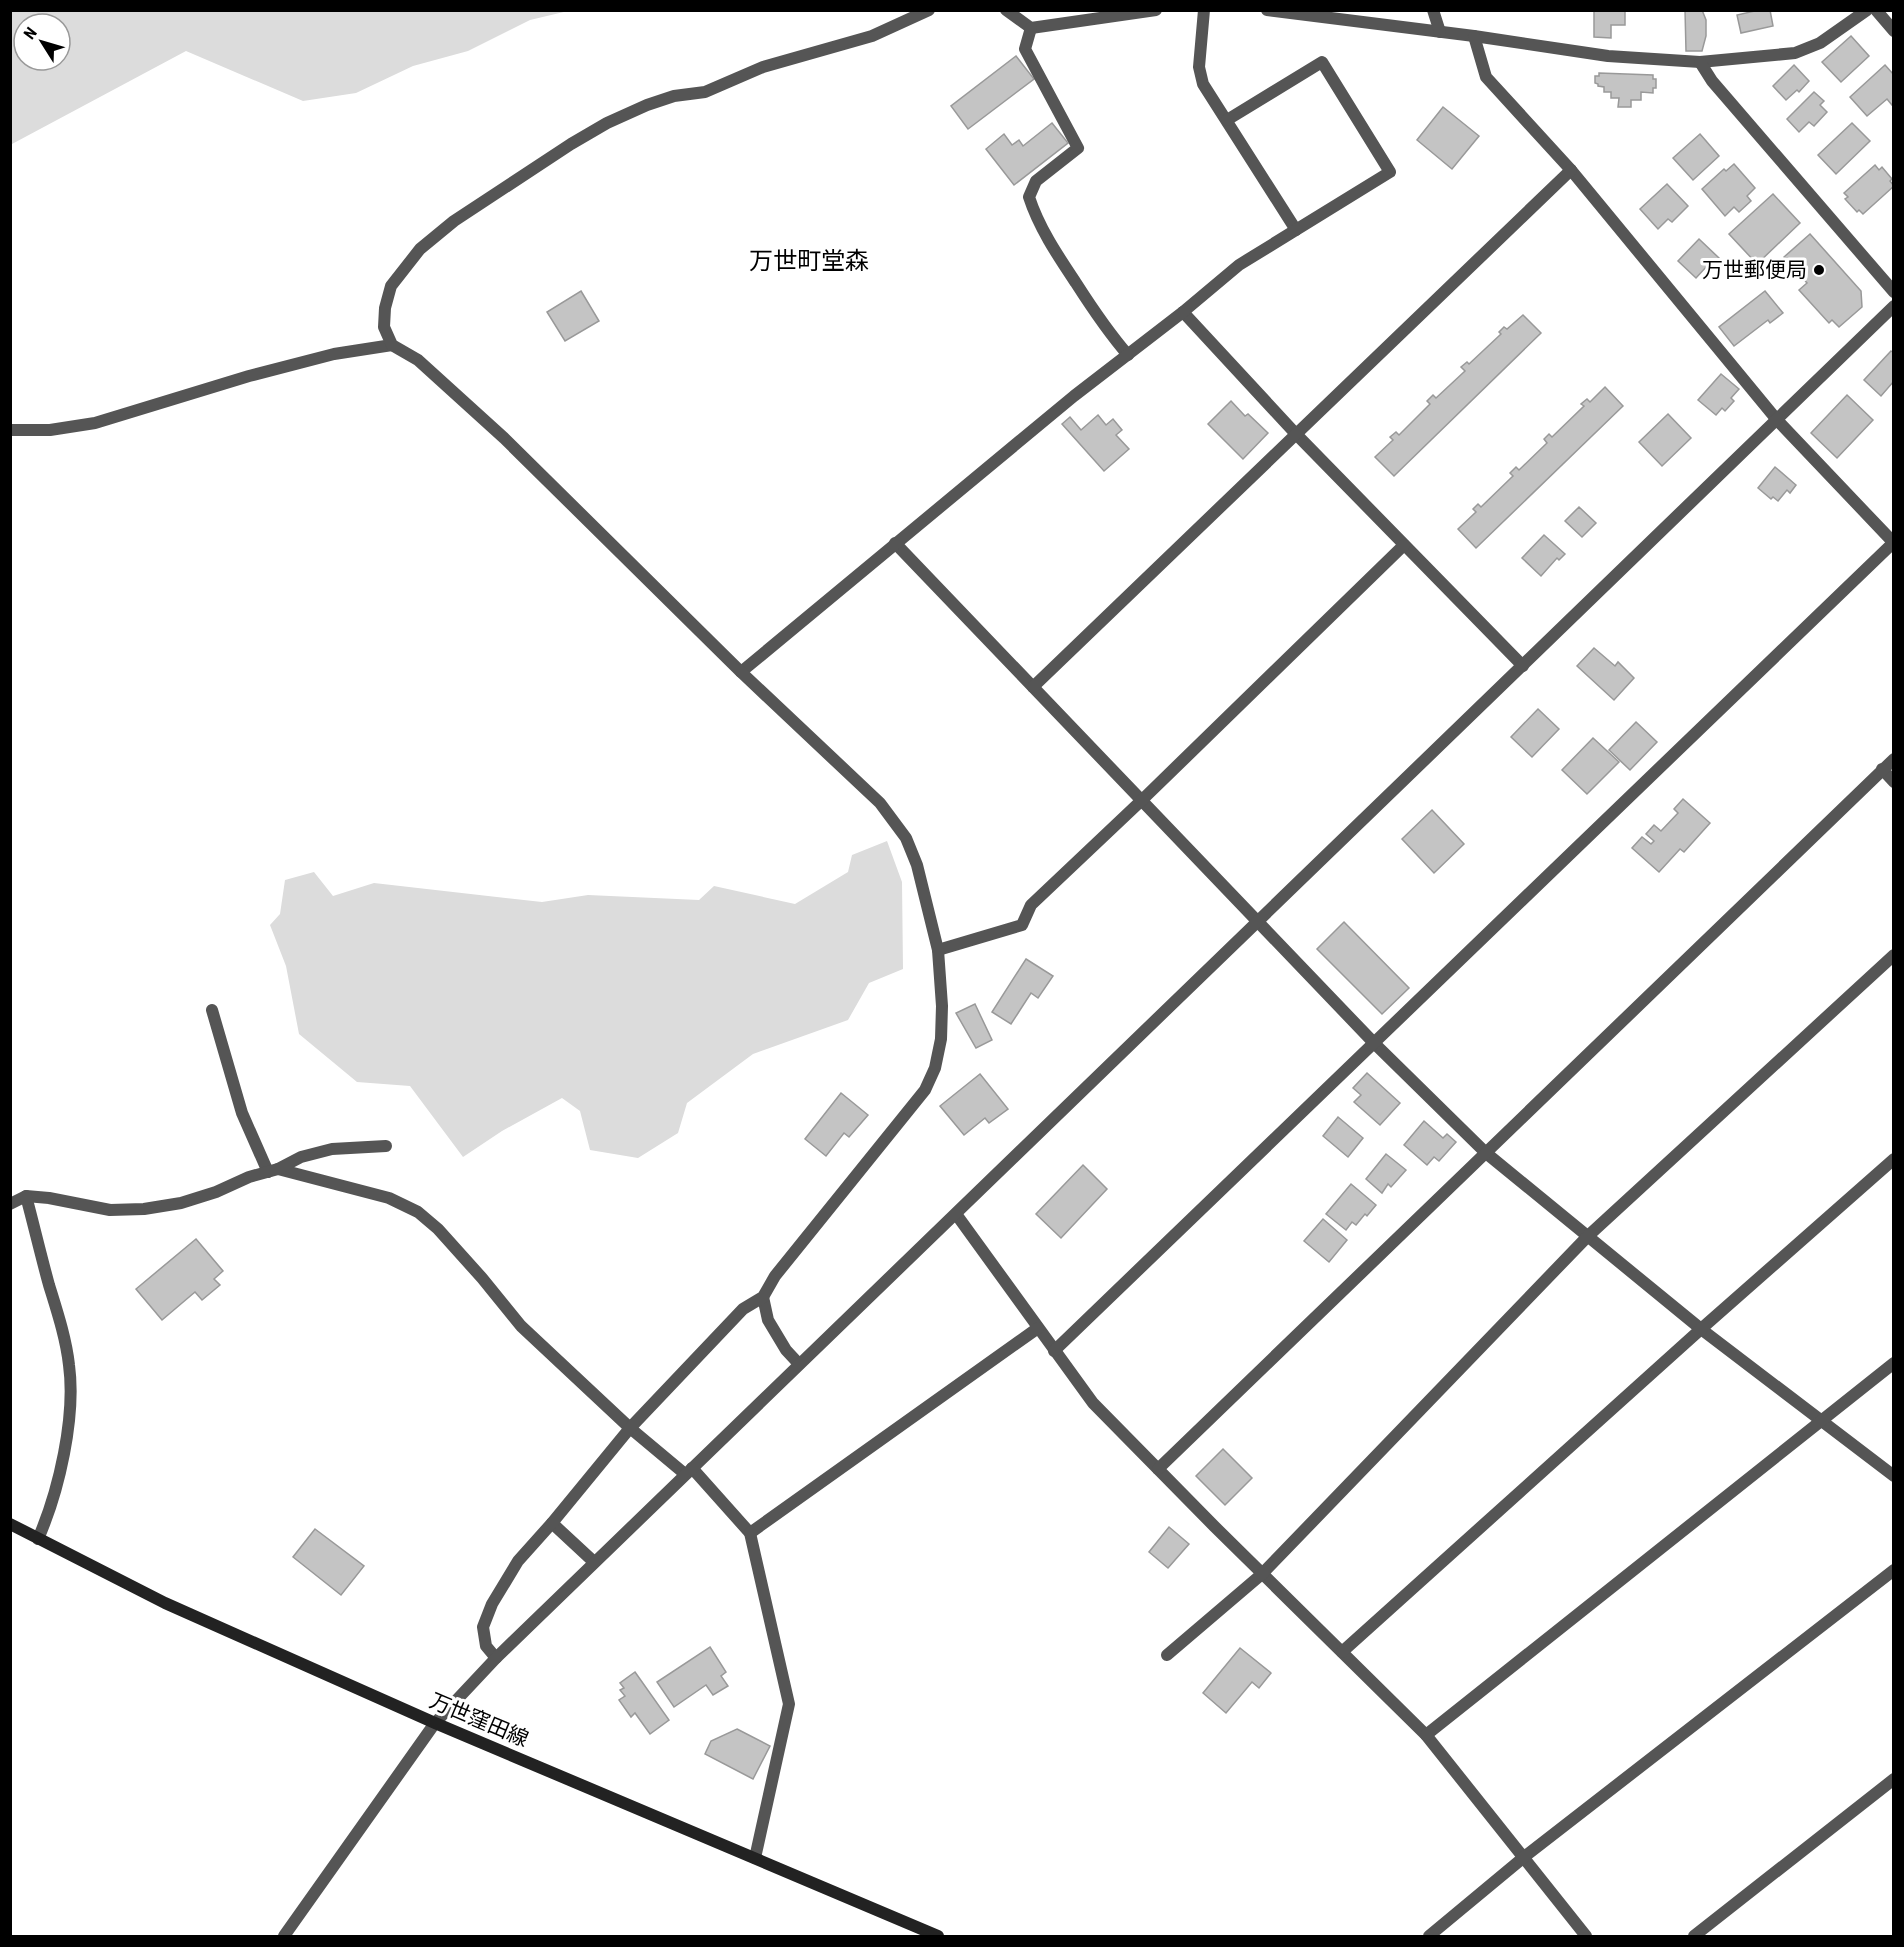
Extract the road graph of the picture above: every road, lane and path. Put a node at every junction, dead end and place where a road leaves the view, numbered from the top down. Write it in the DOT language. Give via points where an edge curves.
graph roads {
  1 [pos="929,10"];
  2 [pos="1006,10"];
  3 [pos="1156,10"];
  4 [pos="1204,10"];
  5 [pos="1267,10"];
  6 [pos="1433,10"];
  7 [pos="1867,10"];
  8 [pos="1876,10"];
  9 [pos="1031,28"];
  10 [pos="1893,31"];
  11 [pos="1440,32"];
  12 [pos="1474,36"];
  13 [pos="1700,62"];
  14 [pos="1227,120"];
  15 [pos="1571,170"];
  16 [pos="1296,230"];
  17 [pos="1893,292"];
  18 [pos="1893,306"];
  19 [pos="1183,312"];
  20 [pos="392,345"];
  21 [pos="1128,355"];
  22 [pos="1777,420"];
  23 [pos="10,430"];
  24 [pos="1295,433"];
  25 [pos="895,543"];
  26 [pos="1893,543"];
  27 [pos="1404,545"];
  28 [pos="1523,666"];
  29 [pos="741,672"];
  30 [pos="1032,687"];
  31 [pos="1893,759"];
  32 [pos="1882,769"];
  33 [pos="1893,782"];
  34 [pos="1142,800"];
  35 [pos="1258,922"];
  36 [pos="938,950"];
  37 [pos="1893,955"];
  38 [pos="212,1011"];
  39 [pos="1375,1044"];
  40 [pos="386,1146"];
  41 [pos="1486,1153"];
  42 [pos="1893,1159"];
  43 [pos="273,1171"];
  44 [pos="26,1196"];
  45 [pos="10,1204"];
  46 [pos="956,1214"];
  47 [pos="1588,1236"];
  48 [pos="763,1297"];
  49 [pos="1038,1329"];
  50 [pos="1701,1329"];
  51 [pos="1054,1351"];
  52 [pos="799,1364"];
  53 [pos="1893,1364"];
  54 [pos="1821,1420"];
  55 [pos="630,1428"];
  56 [pos="1158,1469"];
  57 [pos="689,1471"];
  58 [pos="1893,1476"];
  59 [pos="552,1523"];
  60 [pos="10,1524"];
  61 [pos="750,1533"];
  62 [pos="38,1539"];
  63 [pos="594,1562"];
  64 [pos="1893,1570"];
  65 [pos="1262,1574"];
  66 [pos="1342,1653"];
  67 [pos="1167,1655"];
  68 [pos="496,1658"];
  69 [pos="435,1723"];
  70 [pos="1426,1735"];
  71 [pos="1893,1779"];
  72 [pos="1524,1857"];
  73 [pos="755,1858"];
  74 [pos="284,1936"];
  75 [pos="938,1936"];
  76 [pos="1429,1936"];
  77 [pos="1586,1936"];
  78 [pos="1694,1936"];
  1 -- 20 [label="street" via="872,36 764,68 705,92 647,105 571,144 454,221 420,249 388,297 384,327"];
  2 -- 9 [label="street"];
  3 -- 9 [label="street"];
  4 -- 14 [label="street" via="1199,67 1203,84"];
  5 -- 11 [label="street"];
  6 -- 11 [label="street"];
  7 -- 13 [label="street" via="1820,43 1795,53"];
  8 -- 10 [label="street"];
  9 -- 21 [label="street" via="1025,49 1078,148 1036,181 1029,197 1060,259"];
  11 -- 12 [label="street"];
  12 -- 13 [label="street" via="1608,56"];
  12 -- 15 [label="street" via="1486,77"];
  13 -- 17 [label="street" via="1712,81"];
  14 -- 16 [label="street"];
  14 -- 16 [label="street" via="1322,62 1390,172"];
  15 -- 22 [label="street"];
  15 -- 24 [label="street"];
  16 -- 19 [label="street" via="1239,265"];
  18 -- 22 [label="street"];
  19 -- 21 [label="street"];
  19 -- 24 [label="street"];
  20 -- 23 [label="street" via="334,354 249,376 95,423 50,430"];
  20 -- 29 [label="street" via="418,360 497,431"];
  21 -- 25 [label="street"];
  22 -- 26 [label="street"];
  22 -- 28 [label="street"];
  24 -- 27 [label="street"];
  24 -- 30 [label="street"];
  25 -- 29 [label="street"];
  25 -- 30 [label="street"];
  26 -- 39 [label="street"];
  27 -- 28 [label="street"];
  27 -- 34 [label="street"];
  28 -- 35 [label="street"];
  29 -- 36 [label="street" via="879,803 906,838 917,865"];
  30 -- 34 [label="street"];
  31 -- 32 [label="street"];
  32 -- 33 [label="street"];
  32 -- 41 [label="street"];
  34 -- 35 [label="street"];
  34 -- 36 [label="street" via="1031,905 1022,925"];
  35 -- 39 [label="street"];
  35 -- 46 [label="street"];
  36 -- 48 [label="street" via="942,1039 925,1090 775,1276"];
  37 -- 47 [label="street"];
  38 -- 43 [label="street" via="242,1113"];
  39 -- 41 [label="street"];
  39 -- 51 [label="street"];
  40 -- 43 [label="street" via="332,1149 301,1157"];
  41 -- 47 [label="street"];
  41 -- 56 [label="street"];
  42 -- 50 [label="street"];
  43 -- 44 [label="street" via="181,1203 144,1209 110,1210"];
  43 -- 55 [label="street" via="389,1198 418,1212 438,1229 521,1326"];
  44 -- 45 [label="street"];
  44 -- 62 [label="street" via="70,1366 70,1397 59,1478"];
  46 -- 49 [label="street"];
  46 -- 52 [label="street"];
  47 -- 50 [label="street"];
  47 -- 65 [label="street"];
  48 -- 52 [label="street" via="768,1320"];
  48 -- 55 [label="street" via="743,1309"];
  49 -- 51 [label="street"];
  49 -- 61 [label="street"];
  50 -- 54 [label="street"];
  50 -- 66 [label="street"];
  51 -- 56 [label="street" via="1093,1403"];
  52 -- 57 [label="street"];
  53 -- 54 [label="street"];
  54 -- 58 [label="street"];
  54 -- 70 [label="street"];
  55 -- 57 [label="street"];
  55 -- 59 [label="street"];
  56 -- 65 [label="street"];
  57 -- 61 [label="street"];
  57 -- 63 [label="street"];
  59 -- 63 [label="street"];
  59 -- 68 [label="street" via="518,1561 492,1604 483,1627 486,1646"];
  60 -- 62 [label="main road, 万世窪田線"];
  61 -- 73 [label="street" via="789,1704"];
  62 -- 69 [label="main road, 万世窪田線" via="165,1603"];
  63 -- 68 [label="street"];
  64 -- 72 [label="street"];
  65 -- 66 [label="street"];
  65 -- 67 [label="street"];
  66 -- 70 [label="street"];
  68 -- 69 [label="street"];
  69 -- 73 [label="main road, 万世窪田線"];
  69 -- 74 [label="street"];
  70 -- 72 [label="street"];
  71 -- 78 [label="street"];
  72 -- 76 [label="street"];
  72 -- 77 [label="street"];
  73 -- 75 [label="main road, 万世窪田線"];
}
